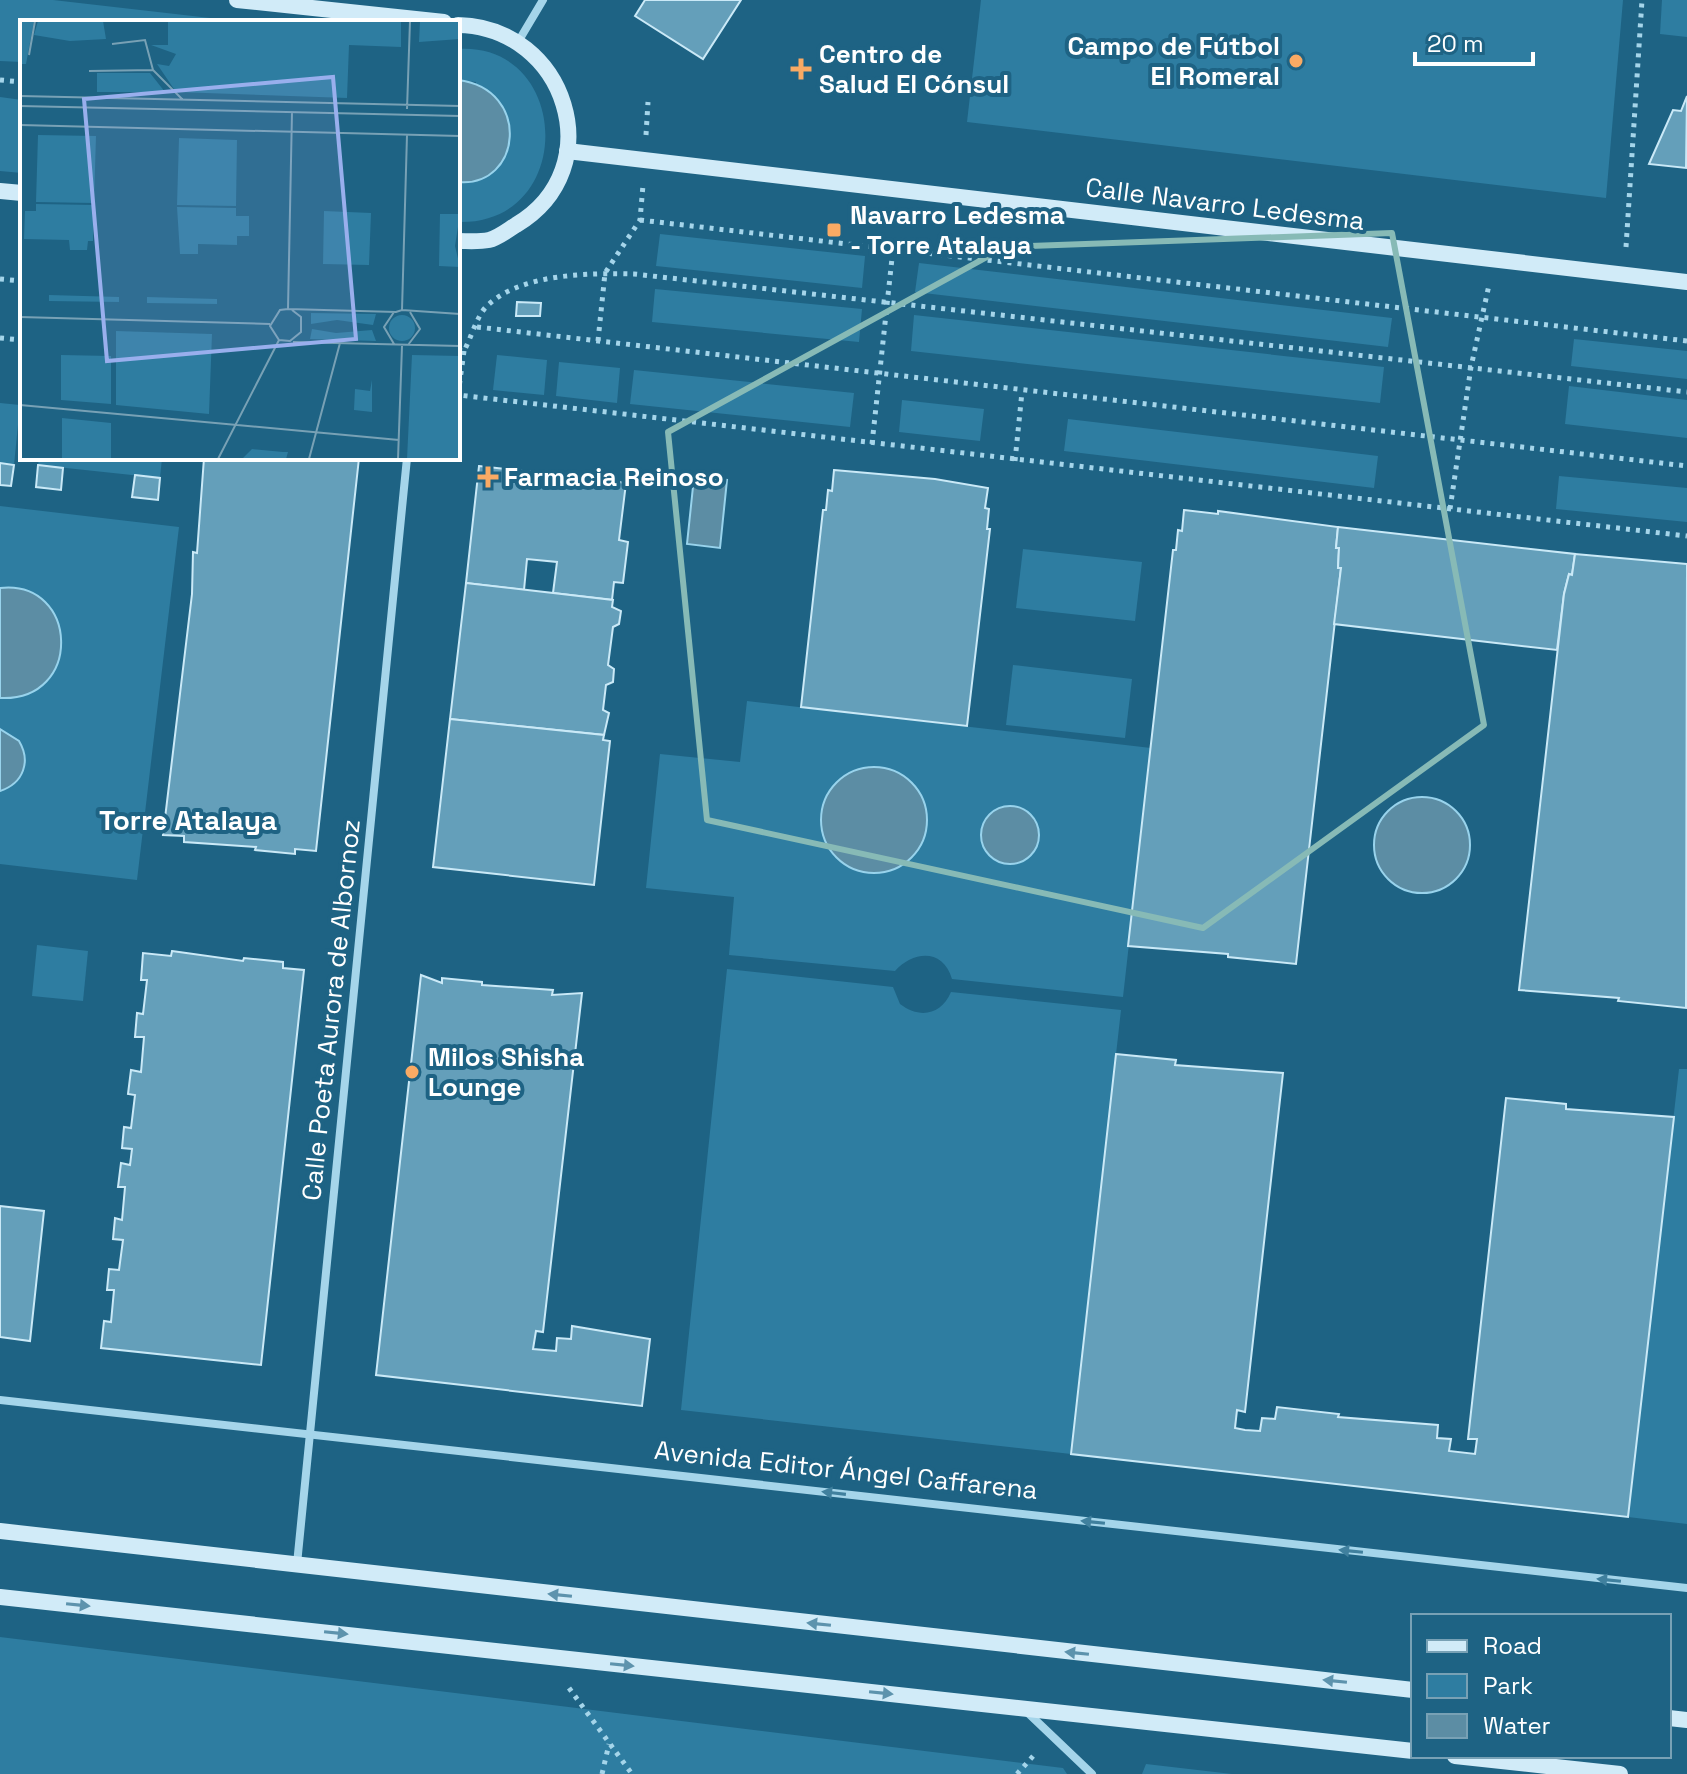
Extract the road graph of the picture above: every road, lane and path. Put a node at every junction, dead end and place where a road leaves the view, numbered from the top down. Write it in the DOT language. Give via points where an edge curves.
graph roads {
  1 [pos="237,0"];
  2 [pos="543,0"];
  3 [pos="1642,0"];
  4 [pos="425,20"];
  5 [pos="460,24"];
  6 [pos="518,42"];
  7 [pos="0,80"];
  8 [pos="20,82"];
  9 [pos="567,151"];
  10 [pos="0,191"];
  11 [pos="20,193"];
  12 [pos="460,241"];
  13 [pos="893,249"];
  14 [pos="605,273"];
  15 [pos="1624,275"];
  16 [pos="0,279"];
  17 [pos="20,281"];
  18 [pos="1687,282"];
  19 [pos="889,302"];
  20 [pos="1481,320"];
  21 [pos="477,327"];
  22 [pos="0,338"];
  23 [pos="20,340"];
  24 [pos="598,341"];
  25 [pos="1687,341"];
  26 [pos="461,350"];
  27 [pos="1471,367"];
  28 [pos="881,375"];
  29 [pos="1022,392"];
  30 [pos="1687,392"];
  31 [pos="460,395"];
  32 [pos="1461,440"];
  33 [pos="872,444"];
  34 [pos="407,460"];
  35 [pos="1015,461"];
  36 [pos="1687,466"];
  37 [pos="1450,509"];
  38 [pos="1687,536"];
  39 [pos="0,1400"];
  40 [pos="307,1435"];
  41 [pos="0,1531"];
  42 [pos="297,1566"];
  43 [pos="1687,1588"];
  44 [pos="0,1597"];
  45 [pos="568,1687"];
  46 [pos="1411,1690"];
  47 [pos="1023,1709"];
  48 [pos="610,1743"];
  49 [pos="1411,1751"];
  50 [pos="1473,1758"];
  51 [pos="602,1774"];
  52 [pos="632,1774"];
  53 [pos="1092,1774"];
  54 [pos="1620,1774"];
  1 -- 4 [label="main road"];
  2 -- 6 [label="street"];
  3 -- 15 [label="path"];
  5 -- 6 [label="main road" via="481,26"];
  6 -- 9 [label="main road" via="548,69 565,104"];
  7 -- 8 [label="path"];
  9 -- 12 [label="main road" via="564,169 536,213 491,240"];
  9 -- 15 [label="main road, Calle Navarro Ledesma"];
  10 -- 11 [label="main road"];
  13 -- 14 [label="path" via="640,220"];
  13 -- 19 [label="path"];
  13 -- 20 [label="path"];
  14 -- 19 [label="path"];
  14 -- 21 [label="path" via="575,273 512,289 484,308"];
  14 -- 24 [label="path"];
  15 -- 18 [label="main road, Calle Navarro Ledesma"];
  16 -- 17 [label="path"];
  19 -- 27 [label="path"];
  19 -- 28 [label="path"];
  20 -- 25 [label="path"];
  20 -- 27 [label="path"];
  21 -- 24 [label="path"];
  21 -- 26 [label="path"];
  22 -- 23 [label="path"];
  24 -- 28 [label="path"];
  27 -- 30 [label="path"];
  27 -- 32 [label="path"];
  28 -- 29 [label="path"];
  28 -- 33 [label="path"];
  29 -- 32 [label="path"];
  29 -- 35 [label="path"];
  31 -- 33 [label="path"];
  32 -- 36 [label="path"];
  32 -- 37 [label="path"];
  33 -- 35 [label="path"];
  34 -- 40 [label="street, Calle Poeta Aurora de Albornoz"];
  35 -- 37 [label="path"];
  37 -- 38 [label="path"];
  39 -- 40 [label="street, Avenida Editor Ángel Caffarena"];
  40 -- 42 [label="street, Calle Poeta Aurora de Albornoz"];
  43 -- 40 [label="street, Avenida Editor Ángel Caffarena, one-way"];
  41 -- 42 [label="main road"];
  46 -- 42 [label="main road, one-way"];
  44 -- 47 [label="main road, one-way"];
  45 -- 48 [label="path"];
  47 -- 49 [label="main road"];
  47 -- 53 [label="street"];
  48 -- 51 [label="path"];
  48 -- 52 [label="path"];
  50 -- 54 [label="main road"];
}
